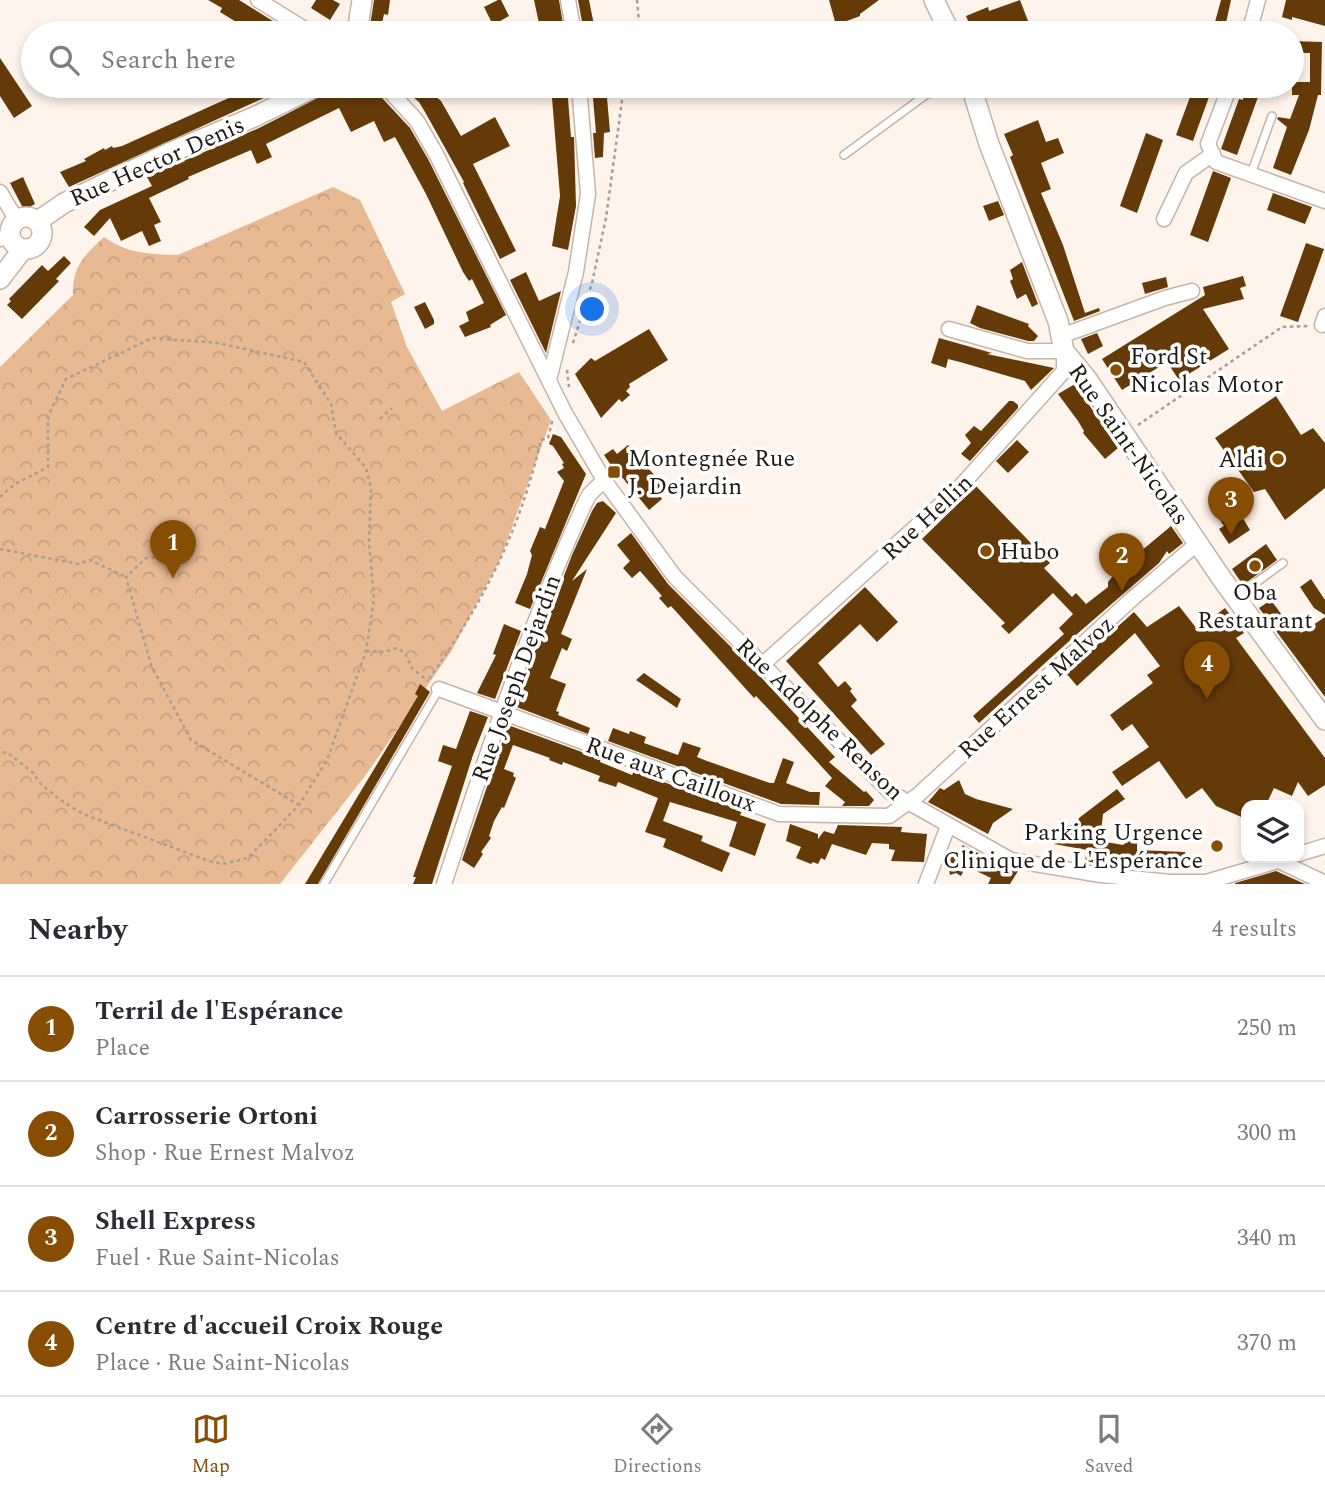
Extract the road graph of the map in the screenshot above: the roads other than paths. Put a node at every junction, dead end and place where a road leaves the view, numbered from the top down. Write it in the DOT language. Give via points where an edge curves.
graph roads {
  1 [pos="258,0"];
  2 [pos="362,0"];
  3 [pos="568,0"];
  4 [pos="933,0"];
  5 [pos="1258,0"];
  6 [pos="292,21"];
  7 [pos="359,21"];
  8 [pos="572,21"];
  9 [pos="944,21"];
  10 [pos="1252,21"];
  11 [pos="293,98"];
  12 [pos="396,98"];
  13 [pos="580,98"];
  14 [pos="922,98"];
  15 [pos="975,98"];
  16 [pos="1225,98"];
  17 [pos="1272,116"];
  18 [pos="1213,154"];
  19 [pos="844,155"];
  20 [pos="1251,174"];
  21 [pos="0,192"];
  22 [pos="1325,201"];
  23 [pos="1164,219"];
  24 [pos="38,221"];
  25 [pos="12,236"];
  26 [pos="0,279"];
  27 [pos="1192,291"];
  28 [pos="949,329"];
  29 [pos="1063,343"];
  30 [pos="549,380"];
  31 [pos="604,480"];
  32 [pos="1198,543"];
  33 [pos="1283,563"];
  34 [pos="1236,598"];
  35 [pos="762,665"];
  36 [pos="433,685"];
  37 [pos="500,712"];
  38 [pos="1325,720"];
  39 [pos="906,803"];
  40 [pos="948,826"];
  41 [pos="1325,846"];
  42 [pos="1304,852"];
  43 [pos="1270,863"];
  44 [pos="1291,863"];
  45 [pos="1325,883"];
  46 [pos="324,884"];
  47 [pos="444,884"];
  48 [pos="926,884"];
  1 -- 6 [label="street"];
  2 -- 7 [label="street"];
  3 -- 8 [label="street"];
  4 -- 9 [label="street"];
  5 -- 10 [label="street"];
  11 -- 24 [label="street, Rue Hector Denis" via="64,203"];
  12 -- 30 [label="street, Rue Adolphe Renson" via="423,132"];
  13 -- 30 [label="street" via="587,194 576,272"];
  14 -- 19 [label="lane"];
  15 -- 29 [label="street, Rue Saint-Nicolas"];
  16 -- 18 [label="street" via="1208,144"];
  17 -- 20 [label="lane"];
  18 -- 20 [label="street" via="1216,162"];
  18 -- 23 [label="street" via="1186,173"];
  20 -- 22 [label="street"];
  21 -- 25 [label="street"];
  24 -- 25 [label="street" via="27,216"];
  24 -- 25 [label="street" via="43,231 35,247"];
  25 -- 26 [label="street"];
  27 -- 29 [label="street, Rue Saint-Nicolas" via="1165,298"];
  28 -- 29 [label="street" via="1027,351"];
  29 -- 32 [label="street, Rue Saint-Nicolas"];
  29 -- 35 [label="street, Rue Hellin" via="1064,372 984,463"];
  30 -- 31 [label="street, Rue Adolphe Renson"];
  31 -- 35 [label="street, Rue Adolphe Renson" via="675,577"];
  31 -- 37 [label="street, Rue Joseph Dejardin" via="579,515"];
  32 -- 34 [label="street, Rue Saint-Nicolas"];
  32 -- 39 [label="street, Rue Ernest Malvoz"];
  33 -- 34 [label="lane"];
  34 -- 38 [label="street, Rue Saint-Nicolas"];
  35 -- 39 [label="street, Rue Adolphe Renson"];
  36 -- 37 [label="street, Rue aux Cailloux"];
  36 -- 46 [label="lane"];
  37 -- 39 [label="street, Rue aux Cailloux" via="779,814 889,816"];
  37 -- 47 [label="street, Rue Joseph Dejardin"];
  39 -- 40 [label="street, Rue Adolphe Renson"];
  40 -- 43 [label="street, Rue Adolphe Renson" via="1011,860 1135,878 1206,882"];
  40 -- 48 [label="street"];
  41 -- 42 [label="street"];
  44 -- 45 [label="street"];
}
